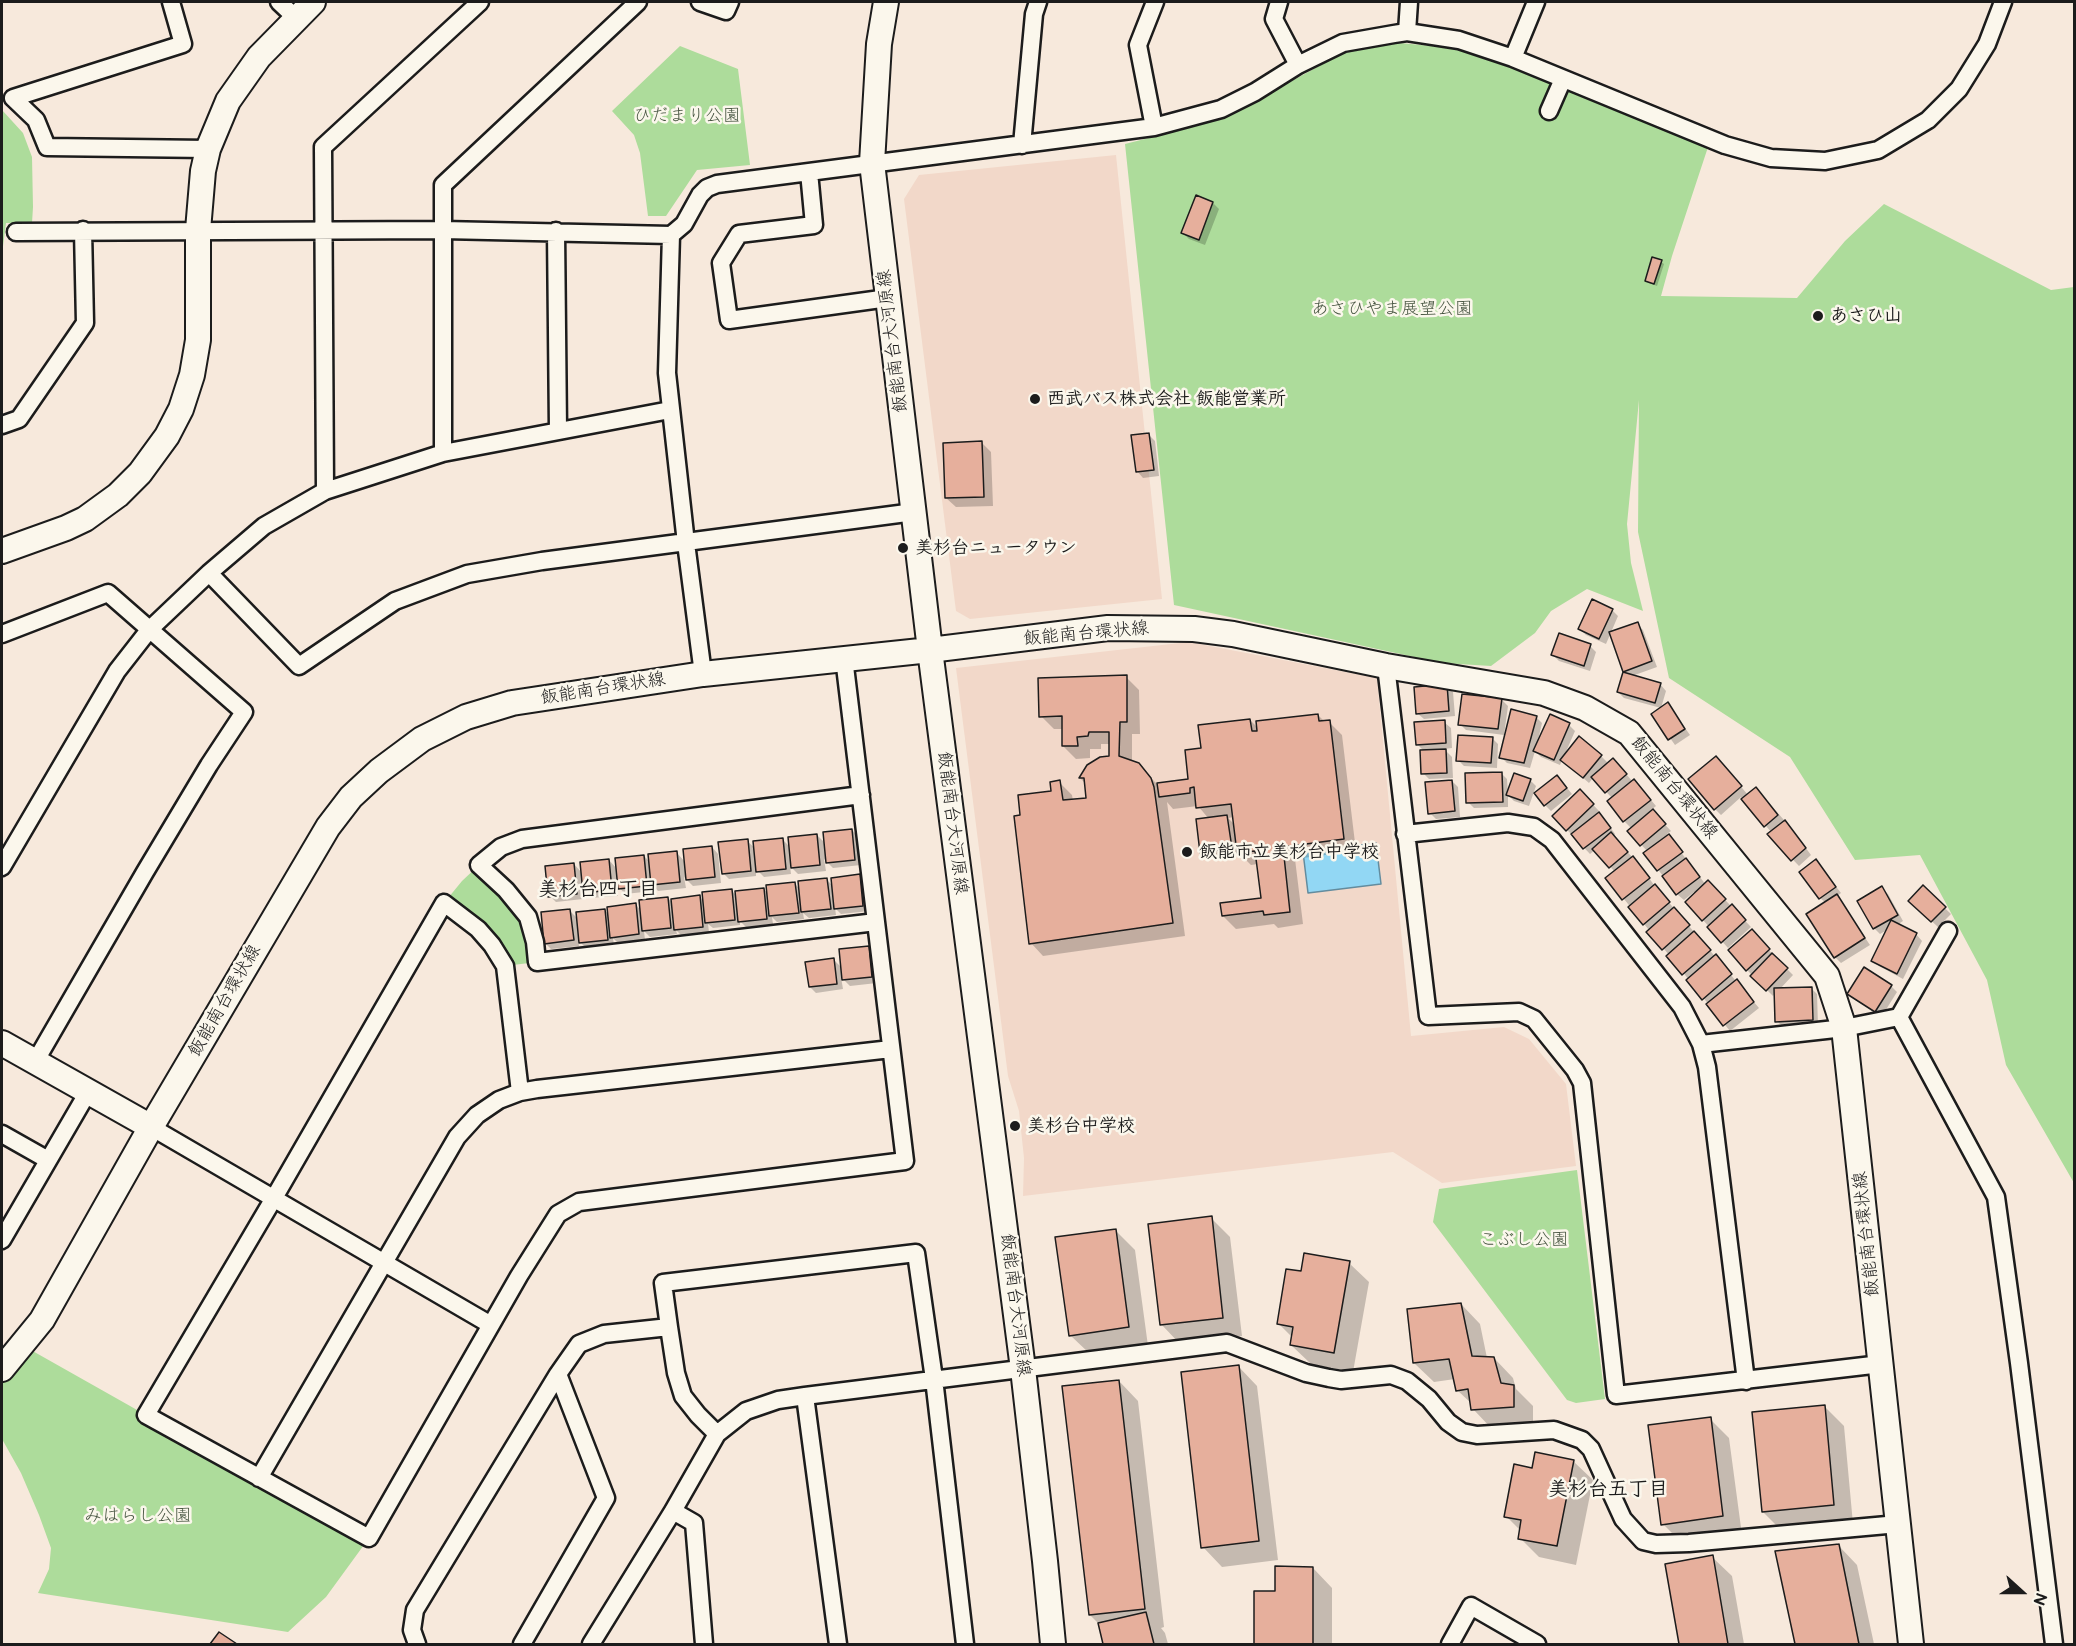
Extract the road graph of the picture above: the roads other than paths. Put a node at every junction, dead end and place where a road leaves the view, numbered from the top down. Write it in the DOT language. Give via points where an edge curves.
graph roads {
  1 [pos="171,2"];
  2 [pos="313,2"];
  3 [pos="480,2"];
  4 [pos="638,2"];
  5 [pos="700,2"];
  6 [pos="730,2"];
  7 [pos="886,2"];
  8 [pos="1038,2"];
  9 [pos="1155,2"];
  10 [pos="1279,2"];
  11 [pos="1409,2"];
  12 [pos="1536,2"];
  13 [pos="2003,2"];
  14 [pos="287,10"];
  15 [pos="1407,32"];
  16 [pos="1513,58"];
  17 [pos="1298,65"];
  18 [pos="1563,80"];
  19 [pos="1548,111"];
  20 [pos="1154,127"];
  21 [pos="1022,145"];
  22 [pos="208,149"];
  23 [pos="872,163"];
  24 [pos="809,172"];
  25 [pos="83,230"];
  26 [pos="198,230"];
  27 [pos="325,230"];
  28 [pos="443,230"];
  29 [pos="556,231"];
  30 [pos="16,232"];
  31 [pos="671,236"];
  32 [pos="888,298"];
  33 [pos="670,410"];
  34 [pos="2,425"];
  35 [pos="558,430"];
  36 [pos="443,453"];
  37 [pos="325,491"];
  38 [pos="914,512"];
  39 [pos="686,543"];
  40 [pos="2,551"];
  41 [pos="209,573"];
  42 [pos="150,630"];
  43 [pos="2,634"];
  44 [pos="930,650"];
  45 [pos="844,658"];
  46 [pos="1386,666"];
  47 [pos="704,674"];
  48 [pos="861,795"];
  49 [pos="1405,834"];
  50 [pos="2,867"];
  51 [pos="876,922"];
  52 [pos="1948,932"];
  53 [pos="1899,1017"];
  54 [pos="1844,1028"];
  55 [pos="2,1042"];
  56 [pos="1701,1044"];
  57 [pos="891,1049"];
  58 [pos="35,1062"];
  59 [pos="88,1092"];
  60 [pos="520,1092"];
  61 [pos="151,1127"];
  62 [pos="2,1134"];
  63 [pos="48,1160"];
  64 [pos="274,1198"];
  65 [pos="2,1240"];
  66 [pos="384,1262"];
  67 [pos="490,1325"];
  68 [pos="669,1327"];
  69 [pos="1881,1364"];
  70 [pos="2,1369"];
  71 [pos="1023,1369"];
  72 [pos="558,1374"];
  73 [pos="934,1379"];
  74 [pos="1746,1381"];
  75 [pos="805,1396"];
  76 [pos="717,1434"];
  77 [pos="259,1478"];
  78 [pos="674,1511"];
  79 [pos="1898,1524"];
  80 [pos="417,1644"];
  81 [pos="522,1644"];
  82 [pos="591,1644"];
  83 [pos="704,1644"];
  84 [pos="838,1644"];
  85 [pos="965,1644"];
  86 [pos="1053,1644"];
  87 [pos="1450,1644"];
  88 [pos="1537,1644"];
  89 [pos="1911,1644"];
  90 [pos="2054,1644"];
  1 -- 22 [label="street" via="183,44 13,98 36,120 47,147"];
  2 -- 14 [label="street"];
  3 -- 27 [label="street" via="323,147"];
  4 -- 28 [label="street" via="443,185"];
  5 -- 6 [label="street" via="726,12"];
  7 -- 23 [label="street, 飯能南台大河原線" via="879,44"];
  8 -- 21 [label="street"];
  9 -- 20 [label="street" via="1138,45"];
  10 -- 17 [label="street" via="1274,19"];
  11 -- 15 [label="street"];
  12 -- 16 [label="street"];
  13 -- 18 [label="street" via="1987,44 1959,89 1928,120 1878,150 1825,161 1771,158 1725,145"];
  14 -- 22 [label="street" via="228,101"];
  15 -- 16 [label="street" via="1459,40"];
  15 -- 17 [label="street" via="1343,44"];
  16 -- 18 [label="street"];
  17 -- 20 [label="street" via="1221,109"];
  18 -- 19 [label="street"];
  20 -- 21 [label="street"];
  21 -- 23 [label="street"];
  22 -- 26 [label="street"];
  23 -- 24 [label="street"];
  23 -- 32 [label="street, 飯能南台大河原線"];
  24 -- 31 [label="street" via="707,188 684,224"];
  24 -- 32 [label="street" via="814,225 739,234 721,263 729,320"];
  25 -- 26 [label="street"];
  25 -- 30 [label="street"];
  25 -- 34 [label="street" via="85,323 19,419"];
  26 -- 27 [label="street"];
  26 -- 40 [label="street" via="198,340 192,375 167,436 140,473 85,519"];
  27 -- 28 [label="street"];
  27 -- 37 [label="street"];
  28 -- 29 [label="street"];
  28 -- 36 [label="street"];
  29 -- 31 [label="street"];
  29 -- 35 [label="street"];
  31 -- 33 [label="street" via="667,373"];
  32 -- 38 [label="street, 飯能南台大河原線"];
  33 -- 35 [label="street"];
  33 -- 39 [label="street"];
  35 -- 36 [label="street"];
  36 -- 37 [label="street"];
  37 -- 41 [label="street" via="264,526"];
  38 -- 39 [label="street"];
  38 -- 44 [label="street, 飯能南台大河原線"];
  39 -- 41 [label="street" via="467,574 395,601 300,666"];
  39 -- 47 [label="street"];
  41 -- 42 [label="street"];
  42 -- 43 [label="street" via="108,593"];
  42 -- 50 [label="street" via="117,671"];
  42 -- 58 [label="street" via="244,712"];
  44 -- 45 [label="street, 飯能南台環状線"];
  44 -- 46 [label="street, 飯能南台環状線" via="1108,628 1146,627 1233,634"];
  44 -- 71 [label="street, 飯能南台大河原線"];
  45 -- 47 [label="street, 飯能南台環状線"];
  45 -- 48 [label="street"];
  46 -- 49 [label="street"];
  46 -- 54 [label="street, 飯能南台環状線" via="1544,693 1585,708 1629,733 1827,976"];
  47 -- 61 [label="street, 飯能南台環状線" via="512,703 466,717 422,739 379,771 351,797 328,827"];
  48 -- 51 [label="street"];
  48 -- 51 [label="street" via="522,839 501,847 479,865 528,917 537,962"];
  49 -- 56 [label="street" via="1508,823 1533,827 1552,840 1682,1007"];
  49 -- 74 [label="street" via="1428,1016 1519,1012 1534,1019 1582,1083 1616,1395"];
  51 -- 57 [label="street"];
  52 -- 53 [label="street"];
  53 -- 54 [label="street"];
  53 -- 90 [label="street" via="1996,1197"];
  54 -- 56 [label="street"];
  54 -- 69 [label="street, 飯能南台環状線"];
  55 -- 58 [label="street"];
  56 -- 74 [label="street"];
  57 -- 60 [label="street"];
  57 -- 67 [label="street" via="905,1161 579,1202 558,1214"];
  58 -- 59 [label="street"];
  59 -- 61 [label="street"];
  59 -- 63 [label="street"];
  60 -- 64 [label="street" via="505,966 478,929 444,903"];
  60 -- 66 [label="street" via="477,1115 457,1137"];
  61 -- 64 [label="street"];
  61 -- 70 [label="street, 飯能南台環状線" via="42,1320"];
  62 -- 63 [label="street"];
  63 -- 65 [label="street"];
  64 -- 66 [label="street"];
  64 -- 77 [label="street" via="146,1415"];
  66 -- 67 [label="street"];
  66 -- 77 [label="street"];
  67 -- 77 [label="street" via="369,1538"];
  68 -- 72 [label="street" via="604,1334 579,1344"];
  68 -- 73 [label="street" via="663,1283 916,1253"];
  68 -- 76 [label="street" via="683,1396"];
  69 -- 74 [label="street"];
  69 -- 79 [label="street, 飯能南台環状線"];
  71 -- 73 [label="street"];
  71 -- 79 [label="street" via="1227,1343 1306,1373 1341,1380 1391,1375 1407,1381 1462,1432 1477,1436 1554,1430 1582,1440 1591,1449 1623,1519 1643,1541 1656,1545"];
  71 -- 86 [label="street, 飯能南台大河原線"];
  72 -- 80 [label="street" via="415,1610 412,1630"];
  72 -- 81 [label="street" via="606,1498"];
  73 -- 75 [label="street"];
  73 -- 85 [label="street"];
  75 -- 76 [label="street" via="746,1411"];
  75 -- 84 [label="street"];
  76 -- 78 [label="street"];
  78 -- 82 [label="street"];
  78 -- 83 [label="street" via="694,1523"];
  79 -- 89 [label="street, 飯能南台環状線"];
  87 -- 88 [label="street" via="1471,1606"];
}
